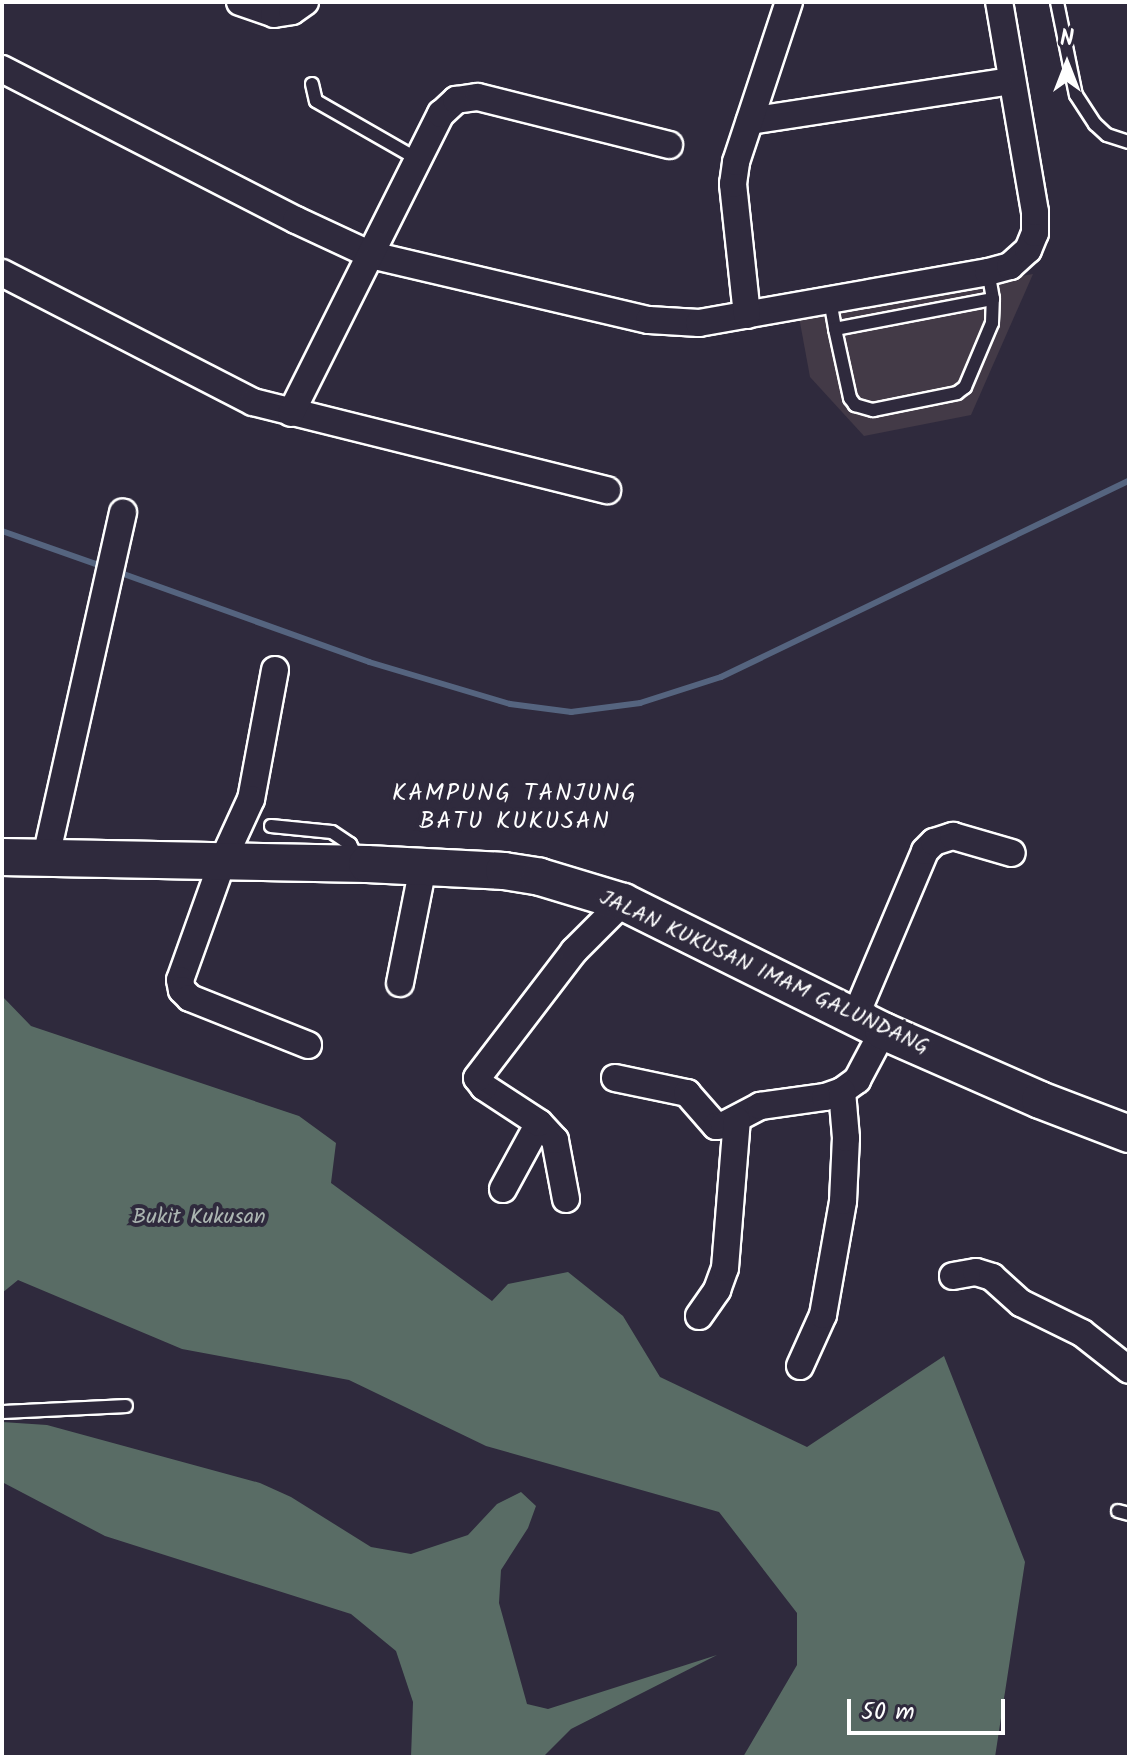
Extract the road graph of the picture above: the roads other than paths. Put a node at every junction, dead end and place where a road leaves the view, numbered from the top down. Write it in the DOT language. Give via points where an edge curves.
graph roads {
  1 [pos="240,2"];
  2 [pos="305,2"];
  3 [pos="789,2"];
  4 [pos="999,2"];
  5 [pos="1057,2"];
  6 [pos="2,69"];
  7 [pos="999,83"];
  8 [pos="312,84"];
  9 [pos="750,121"];
  10 [pos="1129,142"];
  11 [pos="669,145"];
  12 [pos="419,160"];
  13 [pos="371,255"];
  14 [pos="988,272"];
  15 [pos="2,273"];
  16 [pos="993,299"];
  17 [pos="830,300"];
  18 [pos="747,315"];
  19 [pos="835,329"];
  20 [pos="291,413"];
  21 [pos="607,490"];
  22 [pos="123,512"];
  23 [pos="275,670"];
  24 [pos="271,826"];
  25 [pos="1012,853"];
  26 [pos="2,857"];
  27 [pos="46,857"];
  28 [pos="223,860"];
  29 [pos="360,864"];
  30 [pos="423,867"];
  31 [pos="623,902"];
  32 [pos="400,983"];
  33 [pos="869,1024"];
  34 [pos="308,1045"];
  35 [pos="615,1078"];
  36 [pos="842,1091"];
  37 [pos="737,1120"];
  38 [pos="539,1123"];
  39 [pos="1129,1134"];
  40 [pos="503,1189"];
  41 [pos="566,1199"];
  42 [pos="953,1276"];
  43 [pos="699,1316"];
  44 [pos="800,1366"];
  45 [pos="1129,1370"];
  46 [pos="126,1406"];
  47 [pos="2,1412"];
  1 -- 2 [label="street" via="274,14"];
  3 -- 9 [label="street"];
  4 -- 14 [label="street" via="1035,233 1028,250 1010,266"];
  5 -- 10 [label="lane" via="1076,95 1107,135"];
  6 -- 13 [label="street"];
  7 -- 9 [label="street"];
  8 -- 12 [label="lane" via="316,101"];
  9 -- 18 [label="street" via="733,184"];
  11 -- 12 [label="street" via="478,97 456,100 441,114"];
  12 -- 13 [label="street"];
  13 -- 18 [label="street" via="649,320 699,323"];
  13 -- 20 [label="street"];
  14 -- 16 [label="lane"];
  14 -- 17 [label="street"];
  15 -- 20 [label="street" via="193,375"];
  16 -- 19 [label="lane"];
  16 -- 19 [label="lane" via="992,323 965,387 873,410 850,398"];
  17 -- 18 [label="street"];
  17 -- 19 [label="lane"];
  20 -- 21 [label="street"];
  22 -- 27 [label="street"];
  23 -- 28 [label="street" via="251,799"];
  24 -- 29 [label="lane" via="341,836"];
  25 -- 33 [label="street" via="953,836 925,851"];
  26 -- 27 [label="street, JALAN KUKUSAN IMAM GALUNDANG"];
  27 -- 28 [label="street, JALAN KUKUSAN IMAM GALUNDANG"];
  28 -- 29 [label="street, JALAN KUKUSAN IMAM GALUNDANG"];
  28 -- 34 [label="street" via="180,980 182,990 190,998"];
  29 -- 30 [label="street, JALAN KUKUSAN IMAM GALUNDANG"];
  30 -- 31 [label="street, JALAN KUKUSAN IMAM GALUNDANG" via="540,877"];
  30 -- 32 [label="street"];
  31 -- 33 [label="street, JALAN KUKUSAN IMAM GALUNDANG"];
  31 -- 38 [label="street" via="574,951 478,1072 478,1082"];
  33 -- 36 [label="street" via="857,1080"];
  33 -- 39 [label="street, JALAN KUKUSAN IMAM GALUNDANG"];
  35 -- 37 [label="street" via="687,1093 716,1126"];
  36 -- 37 [label="street" via="760,1106"];
  36 -- 44 [label="street" via="843,1201 823,1315"];
  37 -- 43 [label="street" via="725,1268"];
  38 -- 40 [label="street"];
  38 -- 41 [label="street" via="555,1140"];
  42 -- 45 [label="street" via="976,1272 992,1277 1021,1303 1082,1333"];
  46 -- 47 [label="lane"];
}
